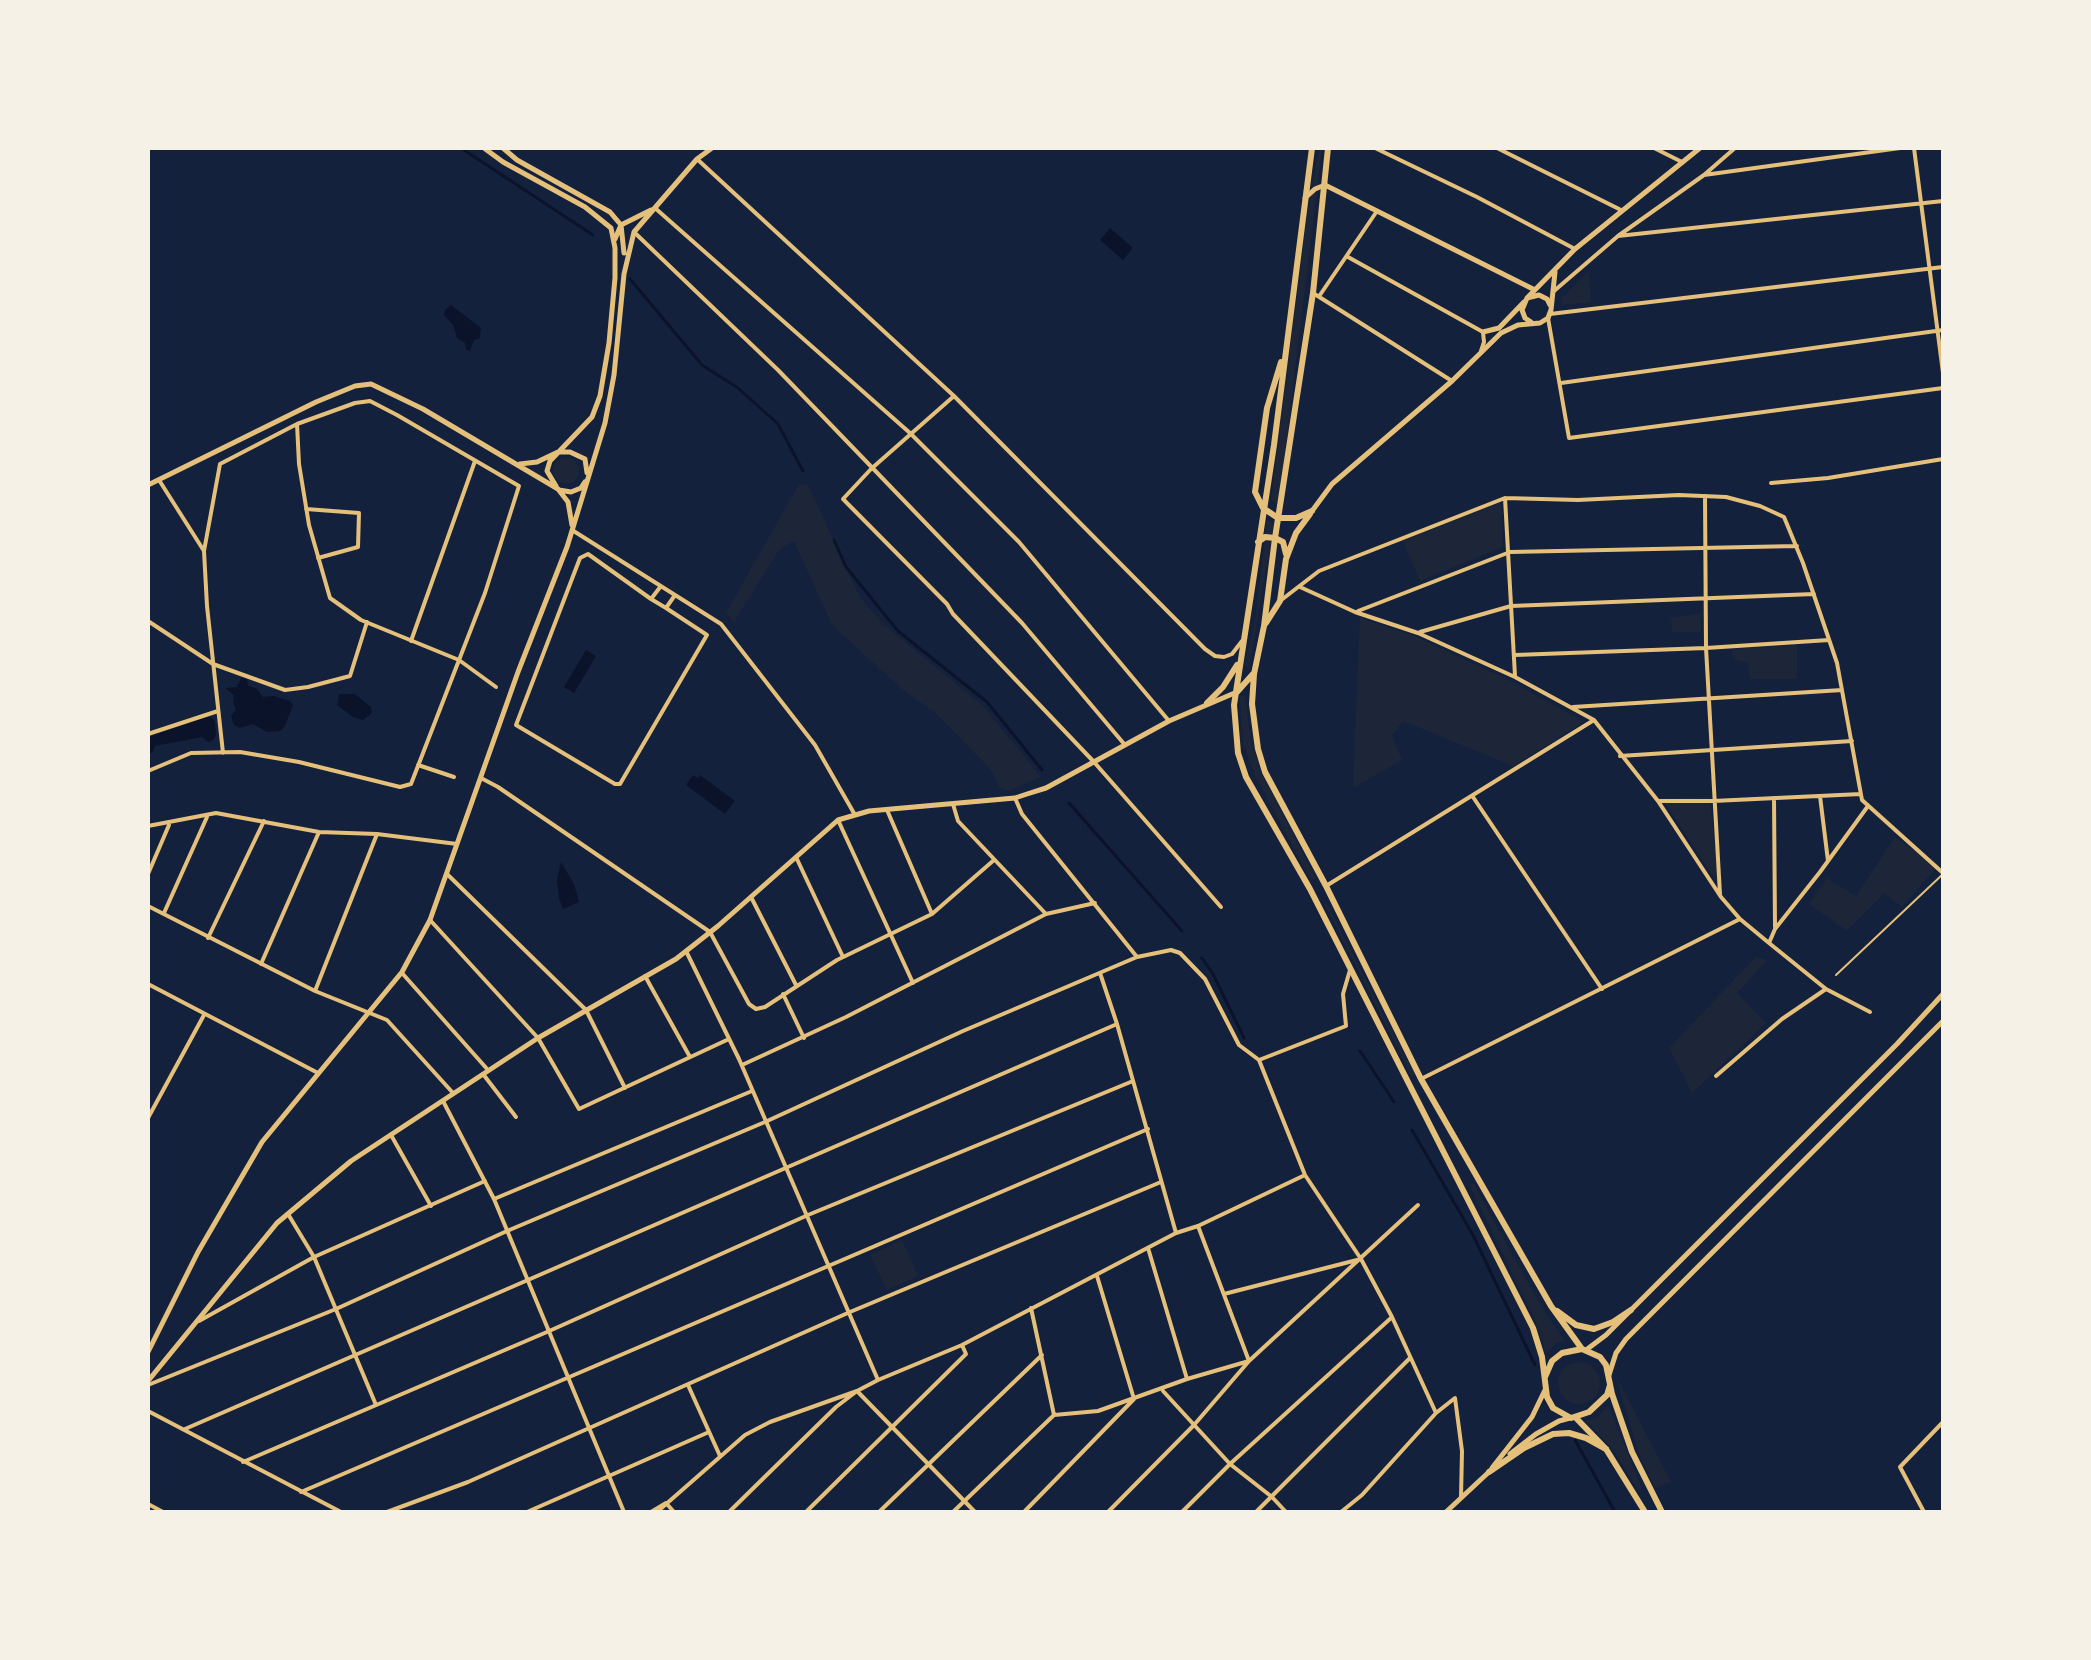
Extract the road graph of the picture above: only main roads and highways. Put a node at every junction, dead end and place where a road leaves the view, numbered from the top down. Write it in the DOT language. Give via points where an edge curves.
graph roads {
  1 [pos="484,148"];
  2 [pos="503,148"];
  3 [pos="712,148"];
  4 [pos="1312,148"];
  5 [pos="1328,148"];
  6 [pos="1700,148"];
  7 [pos="1325,185"];
  8 [pos="1304,198"];
  9 [pos="655,208"];
  10 [pos="621,225"];
  11 [pos="615,248"];
  12 [pos="1555,272"];
  13 [pos="624,274"];
  14 [pos="1535,290"];
  15 [pos="1526,300"];
  16 [pos="1551,306"];
  17 [pos="1536,323"];
  18 [pos="1483,332"];
  19 [pos="1286,346"];
  20 [pos="558,452"];
  21 [pos="518,464"];
  22 [pos="587,479"];
  23 [pos="148,485"];
  24 [pos="558,489"];
  25 [pos="1263,508"];
  26 [pos="1312,511"];
  27 [pos="1278,518"];
  28 [pos="572,530"];
  29 [pos="1275,538"];
  30 [pos="1258,542"];
  31 [pos="1286,559"];
  32 [pos="1264,626"];
  33 [pos="1241,654"];
  34 [pos="1254,674"];
  35 [pos="1237,692"];
  36 [pos="1207,703"];
  37 [pos="1326,886"];
  38 [pos="1312,893"];
  39 [pos="1943,994"];
  40 [pos="1943,1021"];
  41 [pos="1421,1079"];
  42 [pos="1410,1087"];
  43 [pos="1551,1306"];
  44 [pos="1631,1310"];
  45 [pos="1584,1349"];
  46 [pos="148,1352"];
  47 [pos="1609,1375"];
  48 [pos="1544,1380"];
  49 [pos="148,1383"];
  50 [pos="1610,1385"];
  51 [pos="1545,1390"];
  52 [pos="1573,1417"];
  53 [pos="1606,1449"];
  54 [pos="1489,1472"];
  55 [pos="1446,1512"];
  56 [pos="1645,1512"];
  57 [pos="1662,1512"];
  1 -- 11 [label="main road" via="602,218 611,228"];
  2 -- 10 [label="main road" via="610,212"];
  3 -- 9 [label="main road"];
  4 -- 8 [label="main road"];
  5 -- 7 [label="main road"];
  6 -- 12 [label="main road" via="1575,249"];
  7 -- 8 [label="main road"];
  7 -- 14 [label="main road"];
  7 -- 27 [label="main road" via="1316,294"];
  8 -- 19 [label="main road"];
  9 -- 10 [label="main road"];
  9 -- 13 [label="main road" via="634,232"];
  10 -- 11 [label="main road"];
  10 -- 13 [label="main road"];
  11 -- 20 [label="main road" via="600,396 592,417"];
  12 -- 14 [label="main road"];
  12 -- 16 [label="main road"];
  13 -- 22 [label="main road" via="614,375"];
  14 -- 15 [label="main road"];
  15 -- 16 [label="main road" via="1539,295"];
  15 -- 17 [label="main road" via="1523,314"];
  15 -- 18 [label="main road" via="1499,328"];
  16 -- 17 [label="main road" via="1549,316"];
  17 -- 26 [label="main road" via="1509,329 1480,353 1332,484"];
  19 -- 25 [label="main road"];
  19 -- 25 [label="main road" via="1267,408 1257,472 1255,492"];
  20 -- 21 [label="main road"];
  20 -- 22 [label="main road" via="585,459"];
  20 -- 24 [label="main road" via="547,471"];
  21 -- 23 [label="main road" via="371,384 316,402"];
  21 -- 24 [label="main road"];
  22 -- 24 [label="main road" via="571,492"];
  22 -- 28 [label="main road"];
  24 -- 28 [label="main road" via="568,502"];
  25 -- 27 [label="main road"];
  25 -- 30 [label="main road"];
  26 -- 27 [label="main road"];
  26 -- 31 [label="main road"];
  27 -- 29 [label="main road"];
  28 -- 46 [label="main road" via="430,920 402,972 262,1142"];
  29 -- 30 [label="main road"];
  29 -- 31 [label="main road" via="1287,549"];
  29 -- 32 [label="main road"];
  30 -- 33 [label="main road"];
  31 -- 32 [label="main road" via="1280,601"];
  32 -- 34 [label="main road"];
  33 -- 35 [label="main road"];
  33 -- 36 [label="main road" via="1233,673"];
  34 -- 35 [label="main road"];
  34 -- 37 [label="main road" via="1252,704 1265,772"];
  35 -- 36 [label="main road"];
  35 -- 38 [label="main road" via="1235,732 1246,777"];
  36 -- 49 [label="main road" via="1046,788 1015,798 887,809 838,820 686,951 538,1038 351,1161 277,1223"];
  37 -- 38 [label="main road"];
  37 -- 41 [label="main road"];
  38 -- 42 [label="main road"];
  39 -- 44 [label="main road"];
  40 -- 47 [label="main road" via="1626,1339"];
  41 -- 42 [label="main road"];
  41 -- 43 [label="main road"];
  42 -- 48 [label="main road" via="1533,1328"];
  43 -- 44 [label="main road" via="1576,1325 1594,1329"];
  43 -- 45 [label="main road"];
  44 -- 45 [label="main road"];
  45 -- 47 [label="main road" via="1600,1357"];
  45 -- 48 [label="main road" via="1562,1353"];
  47 -- 50 [label="main road"];
  48 -- 51 [label="main road"];
  50 -- 52 [label="main road" via="1598,1406"];
  50 -- 57 [label="main road" via="1632,1452"];
  51 -- 52 [label="main road" via="1553,1408"];
  51 -- 54 [label="main road" via="1532,1417"];
  52 -- 53 [label="main road"];
  52 -- 54 [label="main road" via="1536,1434"];
  53 -- 54 [label="main road" via="1569,1433 1553,1434"];
  53 -- 56 [label="main road"];
  54 -- 55 [label="main road"];
}
